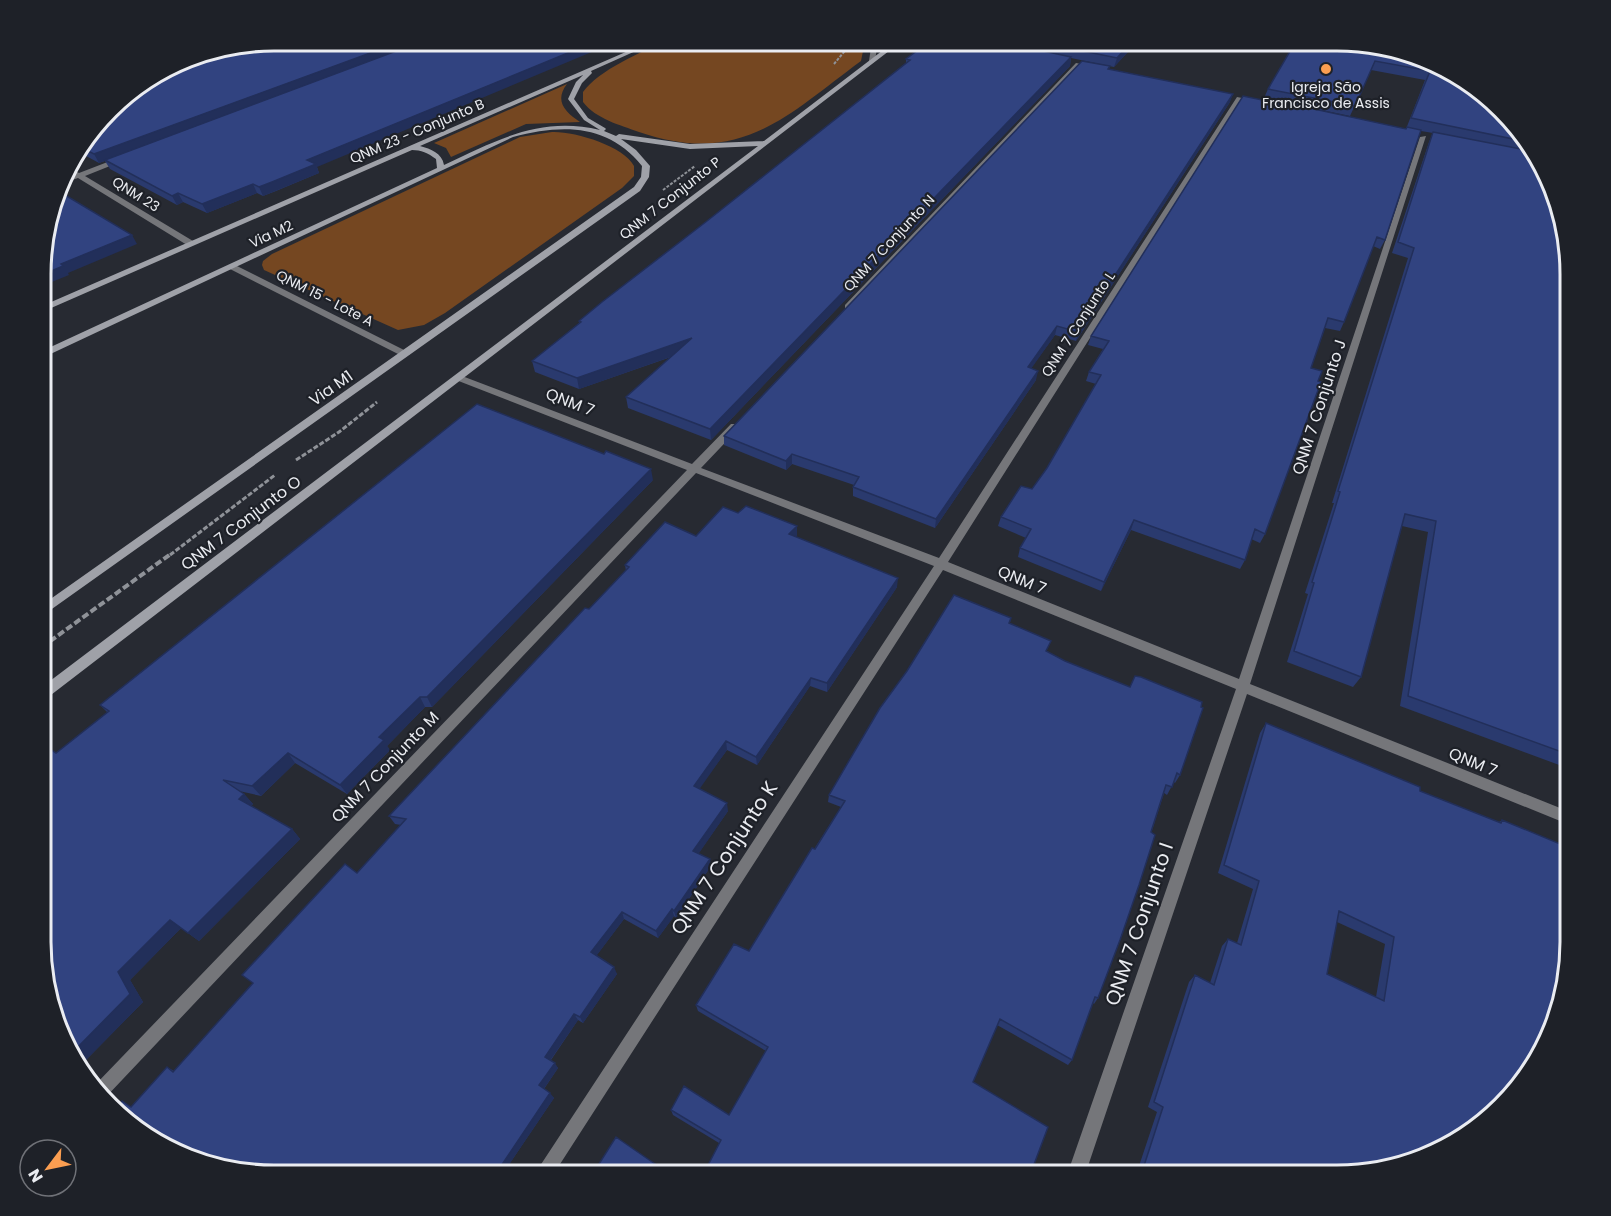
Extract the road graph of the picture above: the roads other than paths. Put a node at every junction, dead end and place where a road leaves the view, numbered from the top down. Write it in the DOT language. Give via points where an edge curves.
graph roads {
  1 [pos="632,51"];
  2 [pos="874,51"];
  3 [pos="886,51"];
  4 [pos="872,61"];
  5 [pos="1066,62"];
  6 [pos="1078,64"];
  7 [pos="597,66"];
  8 [pos="1088,66"];
  9 [pos="1228,96"];
  10 [pos="1239,98"];
  11 [pos="1250,101"];
  12 [pos="612,135"];
  13 [pos="1413,135"];
  14 [pos="1424,137"];
  15 [pos="1436,139"];
  16 [pos="764,142"];
  17 [pos="408,148"];
  18 [pos="124,158"];
  19 [pos="441,169"];
  20 [pos="75,173"];
  21 [pos="80,175"];
  22 [pos="73,178"];
  23 [pos="190,243"];
  24 [pos="233,267"];
  25 [pos="51,305"];
  26 [pos="842,313"];
  27 [pos="51,351"];
  28 [pos="405,354"];
  29 [pos="459,378"];
  30 [pos="744,416"];
  31 [pos="695,467"];
  32 [pos="941,564"];
  33 [pos="51,605"];
  34 [pos="51,687"];
  35 [pos="1243,687"];
  36 [pos="1560,815"];
  37 [pos="105,1087"];
  38 [pos="550,1165"];
  39 [pos="1079,1165"];
  1 -- 7 [label="main road, QNM 23 - Conjunto B"];
  2 -- 4 [label="street"];
  3 -- 4 [label="main road, QNM 7 Conjunto P"];
  4 -- 16 [label="main road, QNM 7 Conjunto P"];
  5 -- 6 [label="street"];
  6 -- 8 [label="street"];
  6 -- 26 [label="street, QNM 7 Conjunto N"];
  7 -- 12 [label="main road" via="579,82 571,99 586,119"];
  7 -- 17 [label="main road, QNM 23 - Conjunto B"];
  9 -- 10 [label="street"];
  10 -- 11 [label="street"];
  10 -- 32 [label="street, QNM 7 Conjunto L"];
  12 -- 16 [label="main road, Via M2" via="684,148"];
  12 -- 19 [label="main road, Via M2" via="545,127 511,136"];
  12 -- 28 [label="main road, Via M1" via="633,150 646,166 645,177 637,189"];
  13 -- 14 [label="street"];
  14 -- 15 [label="street"];
  14 -- 35 [label="street, QNM 7 Conjunto J"];
  16 -- 29 [label="main road, QNM 7 Conjunto P"];
  17 -- 19 [label="main road" via="425,148 433,153 440,158"];
  17 -- 23 [label="main road, QNM 23 - Conjunto B"];
  18 -- 21 [label="street"];
  19 -- 24 [label="main road, Via M2"];
  20 -- 21 [label="street, QNM 23"];
  21 -- 22 [label="street"];
  21 -- 23 [label="street, QNM 23"];
  23 -- 25 [label="main road, QNM 23 - Conjunto B"];
  24 -- 27 [label="main road, Via M2"];
  24 -- 28 [label="street, QNM 15 - Lote A"];
  28 -- 33 [label="main road, Via M1"];
  29 -- 31 [label="street, QNM 7"];
  29 -- 34 [label="main road, QNM 7 Conjunto O"];
  30 -- 31 [label="street"];
  31 -- 32 [label="street, QNM 7"];
  31 -- 37 [label="street, QNM 7 Conjunto M"];
  32 -- 35 [label="street, QNM 7"];
  32 -- 38 [label="street, QNM 7 Conjunto K"];
  35 -- 36 [label="street, QNM 7"];
  35 -- 39 [label="street, QNM 7 Conjunto I"];
}
